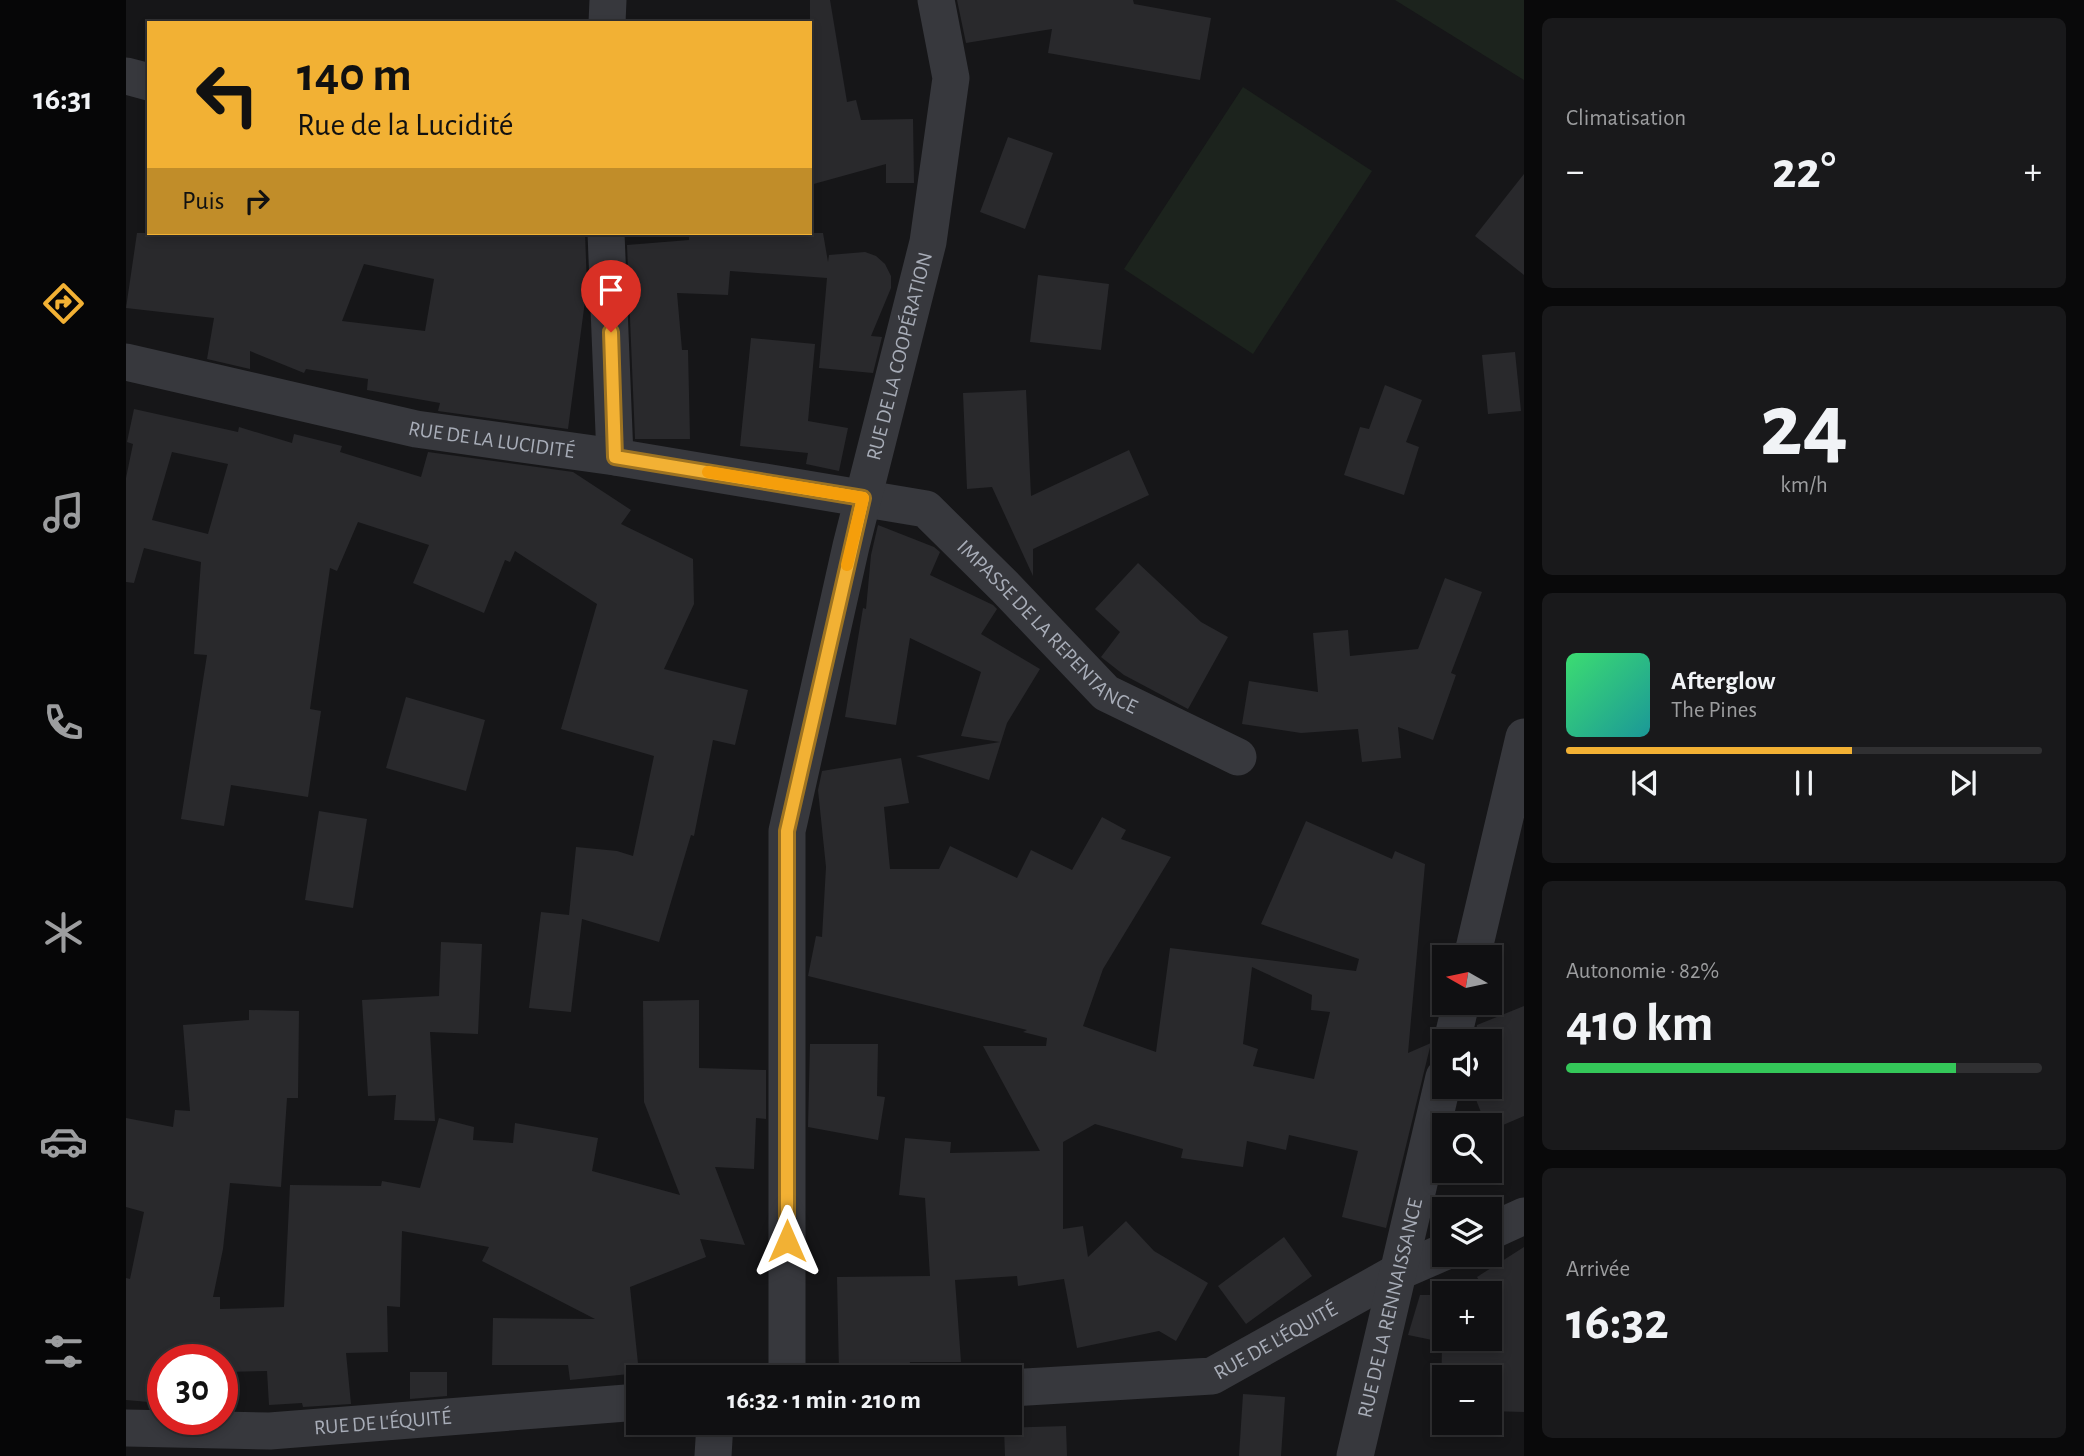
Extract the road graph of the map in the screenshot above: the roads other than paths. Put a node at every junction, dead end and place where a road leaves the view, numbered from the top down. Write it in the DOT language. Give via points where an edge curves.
graph roads {
  1 [pos="607,0"];
  2 [pos="936,0"];
  3 [pos="607,21"];
  4 [pos="126,76"];
  5 [pos="147,81"];
  6 [pos="606,235"];
  7 [pos="126,362"];
  8 [pos="615,457"];
  9 [pos="863,498"];
  10 [pos="1524,737"];
  11 [pos="1238,757"];
  12 [pos="1475,945"];
  13 [pos="1439,1099"];
  14 [pos="1524,1216"];
  15 [pos="1502,1226"];
  16 [pos="1432,1257"];
  17 [pos="1398,1272"];
  18 [pos="787,1365"];
  19 [pos="1022,1387"];
  20 [pos="626,1403"];
  21 [pos="126,1428"];
  22 [pos="714,1435"];
  23 [pos="270,1443"];
  24 [pos="713,1456"];
  25 [pos="1355,1456"];
  1 -- 3 [label="street"];
  2 -- 9 [label="street, RUE DE LA COOPÉRATION" via="951,78 928,242"];
  4 -- 5 [label="street"];
  6 -- 8 [label="street"];
  7 -- 8 [label="street, RUE DE LA LUCIDITÉ" via="416,429"];
  8 -- 9 [label="street, RUE DE LA LUCIDITÉ"];
  9 -- 11 [label="street, IMPASSE DE LA REPENTANCE" via="926,509 1106,693"];
  9 -- 18 [label="street, RUE DE LA COOPÉRATION" via="787,831"];
  10 -- 12 [label="street"];
  13 -- 17 [label="street, RUE DE LA RENNAISSANCE"];
  14 -- 15 [label="street"];
  16 -- 17 [label="street, RUE DE L'ÉQUITÉ"];
  17 -- 19 [label="street, RUE DE L'ÉQUITÉ" via="1212,1376"];
  17 -- 25 [label="street, RUE DE LA RENNAISSANCE"];
  20 -- 23 [label="street, RUE DE L'ÉQUITÉ"];
  21 -- 23 [label="street, RUE DE L'ÉQUITÉ"];
  22 -- 24 [label="street"];
}
